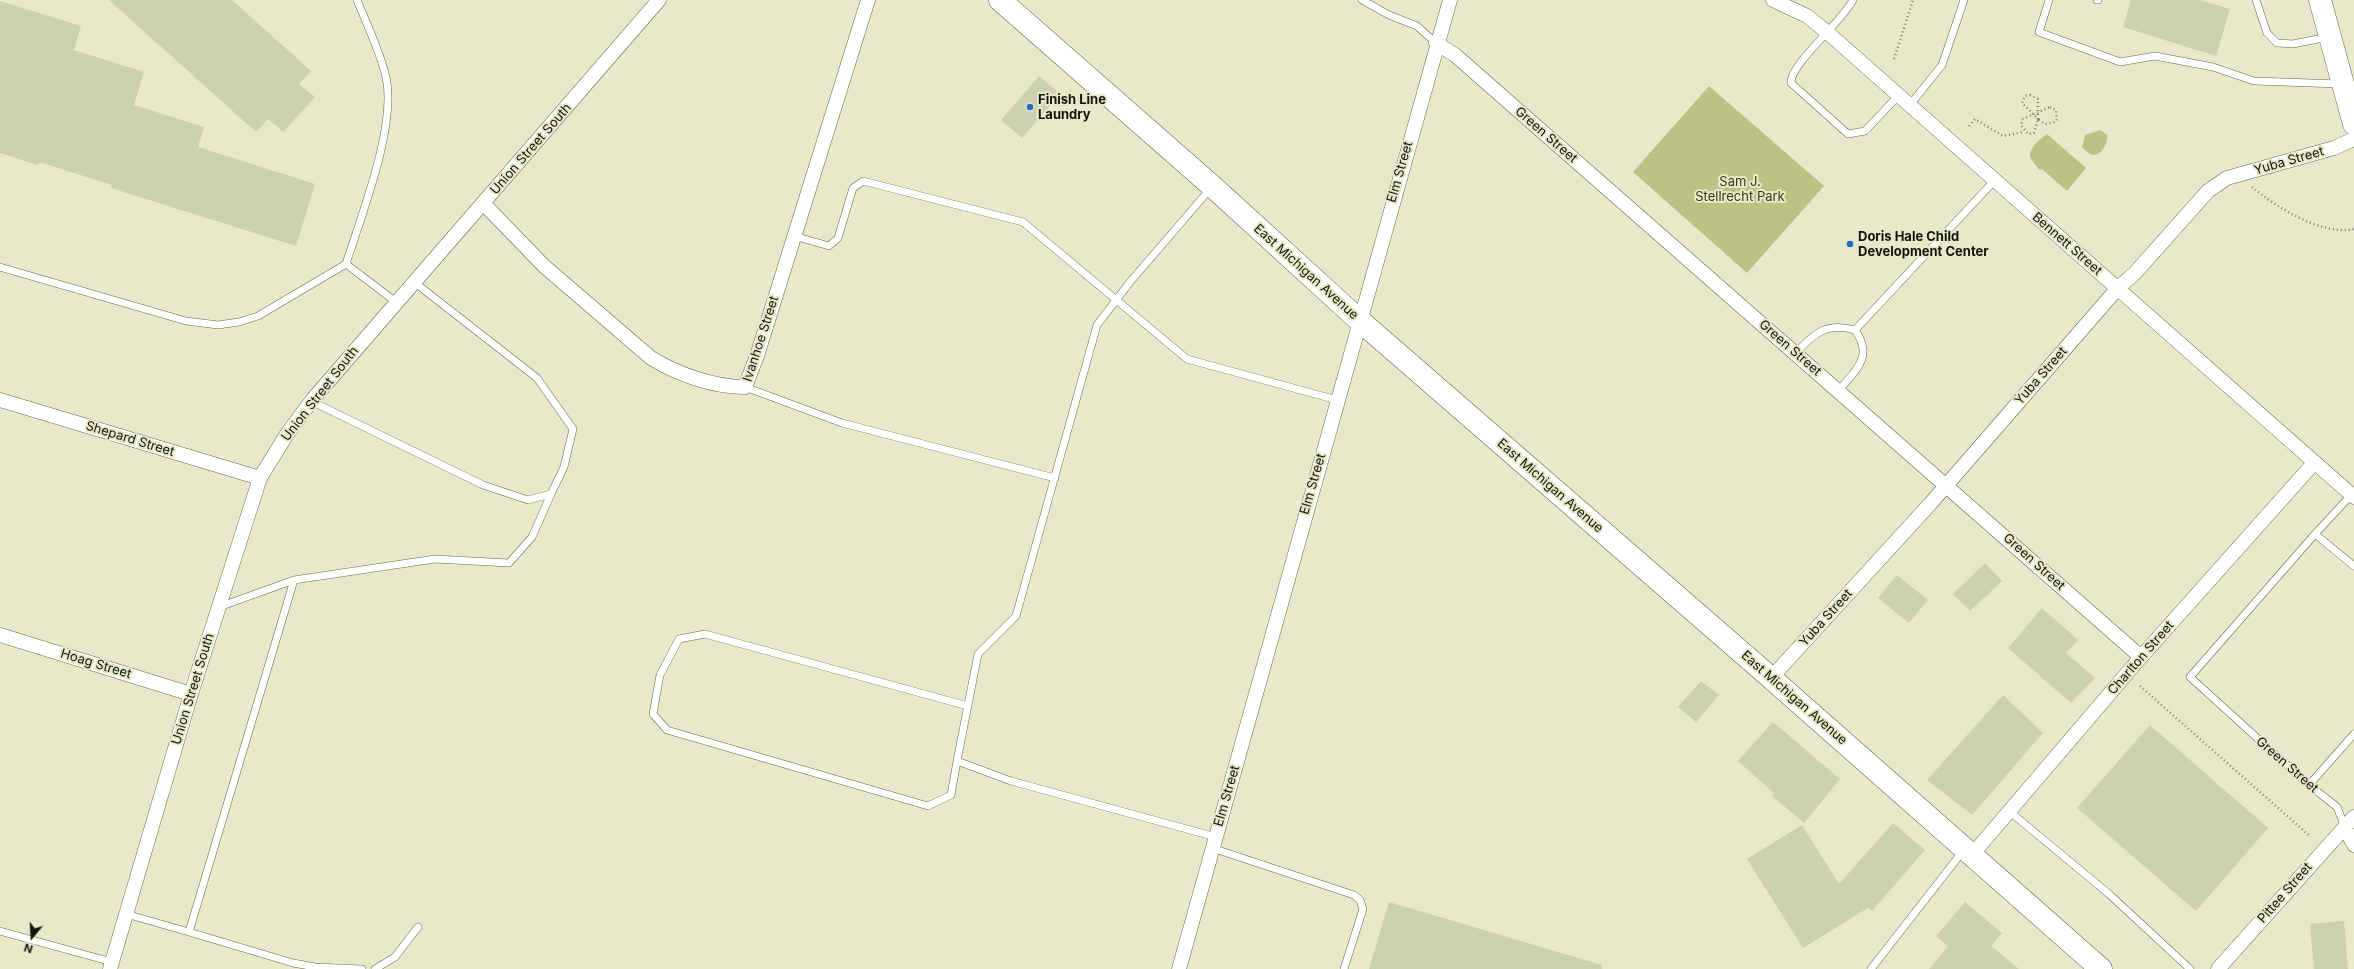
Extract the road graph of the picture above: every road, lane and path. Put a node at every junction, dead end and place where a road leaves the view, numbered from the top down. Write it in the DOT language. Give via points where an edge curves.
graph roads {
  1 [pos="357,0"];
  2 [pos="659,0"];
  3 [pos="868,0"];
  4 [pos="1000,0"];
  5 [pos="1362,0"];
  6 [pos="1450,0"];
  7 [pos="1773,0"];
  8 [pos="1853,0"];
  9 [pos="1913,0"];
  10 [pos="1964,0"];
  11 [pos="2049,0"];
  12 [pos="2256,0"];
  13 [pos="2320,0"];
  14 [pos="1828,33"];
  15 [pos="2330,36"];
  16 [pos="1436,43"];
  17 [pos="1894,59"];
  18 [pos="2344,84"];
  19 [pos="1899,95"];
  20 [pos="1910,105"];
  21 [pos="2039,110"];
  22 [pos="2032,113"];
  23 [pos="2038,119"];
  24 [pos="2354,124"];
  25 [pos="1969,126"];
  26 [pos="2024,132"];
  27 [pos="2354,139"];
  28 [pos="1995,180"];
  29 [pos="2250,181"];
  30 [pos="1212,186"];
  31 [pos="483,204"];
  32 [pos="2354,229"];
  33 [pos="794,236"];
  34 [pos="346,264"];
  35 [pos="0,267"];
  36 [pos="414,282"];
  37 [pos="2117,289"];
  38 [pos="1116,300"];
  39 [pos="396,302"];
  40 [pos="1359,320"];
  41 [pos="1855,330"];
  42 [pos="1796,353"];
  43 [pos="745,388"];
  44 [pos="1838,391"];
  45 [pos="0,400"];
  46 [pos="1337,400"];
  47 [pos="311,402"];
  48 [pos="2314,463"];
  49 [pos="260,478"];
  50 [pos="1055,478"];
  51 [pos="1947,484"];
  52 [pos="551,494"];
  53 [pos="2353,496"];
  54 [pos="2314,534"];
  55 [pos="2354,566"];
  56 [pos="294,580"];
  57 [pos="219,608"];
  58 [pos="0,635"];
  59 [pos="2141,657"];
  60 [pos="1771,678"];
  61 [pos="2140,686"];
  62 [pos="191,694"];
  63 [pos="968,706"];
  64 [pos="2354,734"];
  65 [pos="957,761"];
  66 [pos="2309,785"];
  67 [pos="2009,811"];
  68 [pos="2349,823"];
  69 [pos="2311,837"];
  70 [pos="1214,842"];
  71 [pos="2354,845"];
  72 [pos="1968,853"];
  73 [pos="126,914"];
  74 [pos="418,927"];
  75 [pos="0,930"];
  76 [pos="189,932"];
  77 [pos="111,966"];
  78 [pos="362,969"];
  79 [pos="375,969"];
  80 [pos="1180,969"];
  81 [pos="1344,969"];
  82 [pos="1871,969"];
  83 [pos="2101,969"];
  84 [pos="2190,969"];
  85 [pos="2218,969"];
  1 -- 34 [label="lane" via="386,78 388,104 383,140"];
  2 -- 31 [label="street, Union Street South"];
  3 -- 33 [label="street, Ivanhoe Street"];
  4 -- 30 [label="main road, East Michigan Avenue"];
  5 -- 16 [label="lane" via="1389,15 1417,26"];
  6 -- 16 [label="street, Elm Street"];
  7 -- 14 [label="street, Bennett Street" via="1807,16"];
  8 -- 14 [label="lane"];
  9 -- 17 [label="path"];
  10 -- 20 [label="lane" via="1942,65"];
  11 -- 18 [label="lane" via="2039,32 2120,62 2155,56 2212,67 2254,81"];
  12 -- 15 [label="lane" via="2267,33 2277,43 2292,44"];
  13 -- 15 [label="main road"];
  14 -- 19 [label="street, Bennett Street"];
  14 -- 19 [label="lane" via="1803,58 1791,84 1843,131 1854,134 1865,130"];
  15 -- 18 [label="main road"];
  16 -- 40 [label="street, Elm Street"];
  16 -- 42 [label="street, Green Street" via="1455,55"];
  18 -- 24 [label="main road"];
  19 -- 20 [label="street, Bennett Street"];
  20 -- 28 [label="street, Bennett Street"];
  21 -- 22 [label="path"];
  21 -- 22 [label="path" via="2036,97 2027,95 2022,103"];
  21 -- 23 [label="path"];
  21 -- 23 [label="path" via="2054,108 2057,118 2048,125"];
  22 -- 23 [label="path"];
  22 -- 26 [label="path" via="2021,122"];
  23 -- 26 [label="path" via="2034,133"];
  25 -- 26 [label="path" via="1975,119 2003,136"];
  27 -- 37 [label="street, Yuba Street" via="2334,148 2227,178 2208,191 2135,273"];
  28 -- 37 [label="street, Bennett Street"];
  28 -- 41 [label="lane"];
  29 -- 32 [label="path" via="2253,188 2304,221 2347,231"];
  30 -- 38 [label="lane"];
  30 -- 40 [label="main road, East Michigan Avenue"];
  31 -- 36 [label="street, Union Street South"];
  31 -- 43 [label="street, Ivanhoe Street" via="544,266 650,358 666,367 727,387"];
  33 -- 38 [label="lane" via="829,246 838,238 853,188 863,181 1023,222"];
  33 -- 43 [label="street, Ivanhoe Street"];
  34 -- 35 [label="lane" via="258,316 218,325 186,321"];
  34 -- 39 [label="lane"];
  36 -- 39 [label="street, Union Street South"];
  36 -- 52 [label="lane" via="537,378 573,429 564,467"];
  37 -- 48 [label="street, Bennett Street"];
  37 -- 51 [label="street, Yuba Street"];
  38 -- 46 [label="lane" via="1187,359"];
  38 -- 50 [label="lane" via="1097,326"];
  39 -- 47 [label="street, Union Street South"];
  40 -- 46 [label="street, Elm Street"];
  40 -- 60 [label="main road, East Michigan Avenue"];
  41 -- 42 [label="lane" via="1843,326 1824,329 1807,340"];
  41 -- 44 [label="lane" via="1863,341 1862,362"];
  42 -- 44 [label="street, Green Street"];
  43 -- 50 [label="lane" via="842,423"];
  44 -- 51 [label="street, Green Street"];
  45 -- 49 [label="street, Shepard Street"];
  46 -- 70 [label="street, Elm Street"];
  47 -- 49 [label="street, Union Street South" via="287,434"];
  47 -- 52 [label="lane" via="483,485 528,500"];
  48 -- 53 [label="street, Bennett Street"];
  48 -- 59 [label="street, Charlton Street"];
  49 -- 57 [label="street, Union Street South"];
  50 -- 63 [label="lane" via="1016,616 978,654"];
  51 -- 59 [label="street, Green Street"];
  51 -- 60 [label="street, Yuba Street"];
  52 -- 56 [label="lane" via="532,537 508,563 435,559"];
  53 -- 54 [label="lane"];
  54 -- 55 [label="lane"];
  54 -- 66 [label="lane, Green Street" via="2190,677"];
  56 -- 57 [label="lane"];
  56 -- 76 [label="lane"];
  57 -- 62 [label="street, Union Street South"];
  58 -- 62 [label="street, Hoag Street"];
  59 -- 67 [label="street, Charlton Street"];
  60 -- 72 [label="main road, East Michigan Avenue"];
  61 -- 69 [label="path"];
  62 -- 73 [label="street, Union Street South"];
  63 -- 65 [label="lane"];
  63 -- 65 [label="lane" via="705,634 679,639 660,675 653,714 667,730 928,806 951,795"];
  64 -- 66 [label="lane"];
  65 -- 70 [label="lane" via="1011,781"];
  66 -- 68 [label="lane, Green Street" via="2337,807"];
  67 -- 72 [label="street, Charlton Street"];
  67 -- 84 [label="lane" via="2109,894"];
  68 -- 71 [label="street, Green Street"];
  68 -- 85 [label="street, Pittee Street"];
  70 -- 80 [label="street, Elm Street"];
  70 -- 81 [label="lane" via="1354,895 1360,900 1363,909"];
  72 -- 82 [label="lane"];
  72 -- 83 [label="main road, East Michigan Avenue"];
  73 -- 76 [label="lane"];
  73 -- 77 [label="street, Union Street South"];
  74 -- 79 [label="lane" via="395,957"];
  75 -- 77 [label="lane"];
  76 -- 78 [label="lane" via="294,963 316,967"];
}
